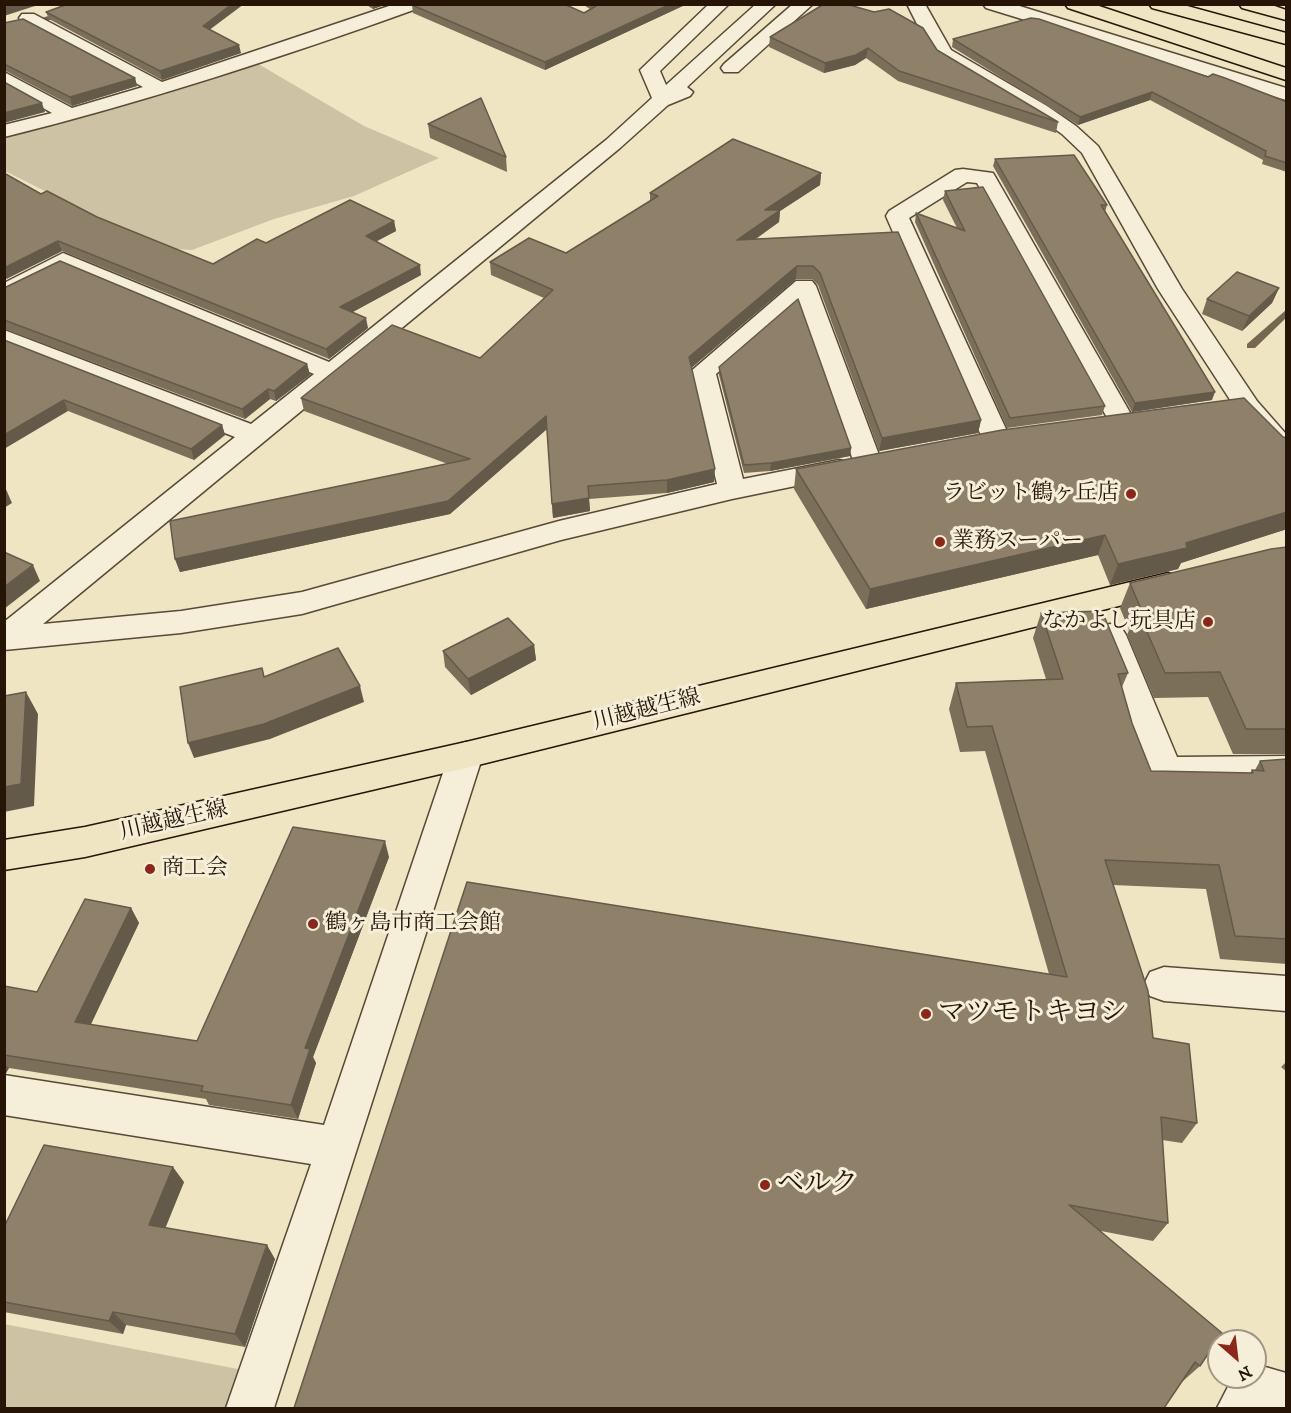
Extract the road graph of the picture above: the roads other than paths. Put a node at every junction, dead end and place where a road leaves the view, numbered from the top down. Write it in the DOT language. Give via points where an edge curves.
graph roads {
  1 [pos="413,4"];
  2 [pos="720,4"];
  3 [pos="767,4"];
  4 [pos="804,4"];
  5 [pos="916,4"];
  6 [pos="992,4"];
  7 [pos="1074,4"];
  8 [pos="1158,4"];
  9 [pos="1248,4"];
  10 [pos="49,11"];
  11 [pos="1287,15"];
  12 [pos="1287,39"];
  13 [pos="1287,74"];
  14 [pos="4,78"];
  15 [pos="159,88"];
  16 [pos="1287,94"];
  17 [pos="663,100"];
  18 [pos="70,115"];
  19 [pos="4,131"];
  20 [pos="4,292"];
  21 [pos="4,337"];
  22 [pos="332,372"];
  23 [pos="1247,406"];
  24 [pos="1213,411"];
  25 [pos="1123,423"];
  26 [pos="254,435"];
  27 [pos="997,440"];
  28 [pos="1287,450"];
  29 [pos="732,490"];
  30 [pos="1197,577"];
  31 [pos="1096,602"];
  32 [pos="5,639"];
  33 [pos="465,755"];
  34 [pos="1287,770"];
  35 [pos="4,855"];
  36 [pos="1164,984"];
  37 [pos="1287,994"];
  38 [pos="4,1095"];
  39 [pos="338,1148"];
  40 [pos="1287,1397"];
  41 [pos="250,1408"];
  42 [pos="1241,1408"];
  1 -- 15 [label="street"];
  2 -- 17 [label="street" via="650,70"];
  3 -- 17 [label="street"];
  4 -- 17 [label="street" via="712,82"];
  5 -- 23 [label="street" via="944,54 1040,111 1091,150 1170,289"];
  6 -- 16 [label="street"];
  7 -- 13 [label="main road"];
  8 -- 12 [label="main road"];
  9 -- 11 [label="main road"];
  10 -- 15 [label="street" via="20,20"];
  14 -- 18 [label="street"];
  15 -- 18 [label="street"];
  17 -- 22 [label="street"];
  18 -- 19 [label="street"];
  20 -- 22 [label="street" via="63,260"];
  21 -- 26 [label="street"];
  22 -- 26 [label="street"];
  23 -- 24 [label="street"];
  23 -- 28 [label="street"];
  25 -- 27 [label="street" via="985,178 963,175 897,216"];
  26 -- 32 [label="street"];
  29 -- 29 [label="street" via="879,461 804,286 703,372"];
  29 -- 32 [label="street" via="559,531 302,603 181,622"];
  30 -- 31 [label="main road, 川越越生線"];
  31 -- 33 [label="main road, 川越越生線"];
  31 -- 34 [label="street" via="1165,771"];
  33 -- 35 [label="main road, 川越越生線" via="86,842"];
  33 -- 39 [label="street"];
  36 -- 37 [label="street"];
  38 -- 39 [label="street"];
  39 -- 41 [label="street"];
  40 -- 42 [label="street" via="1254,1388"];
}
